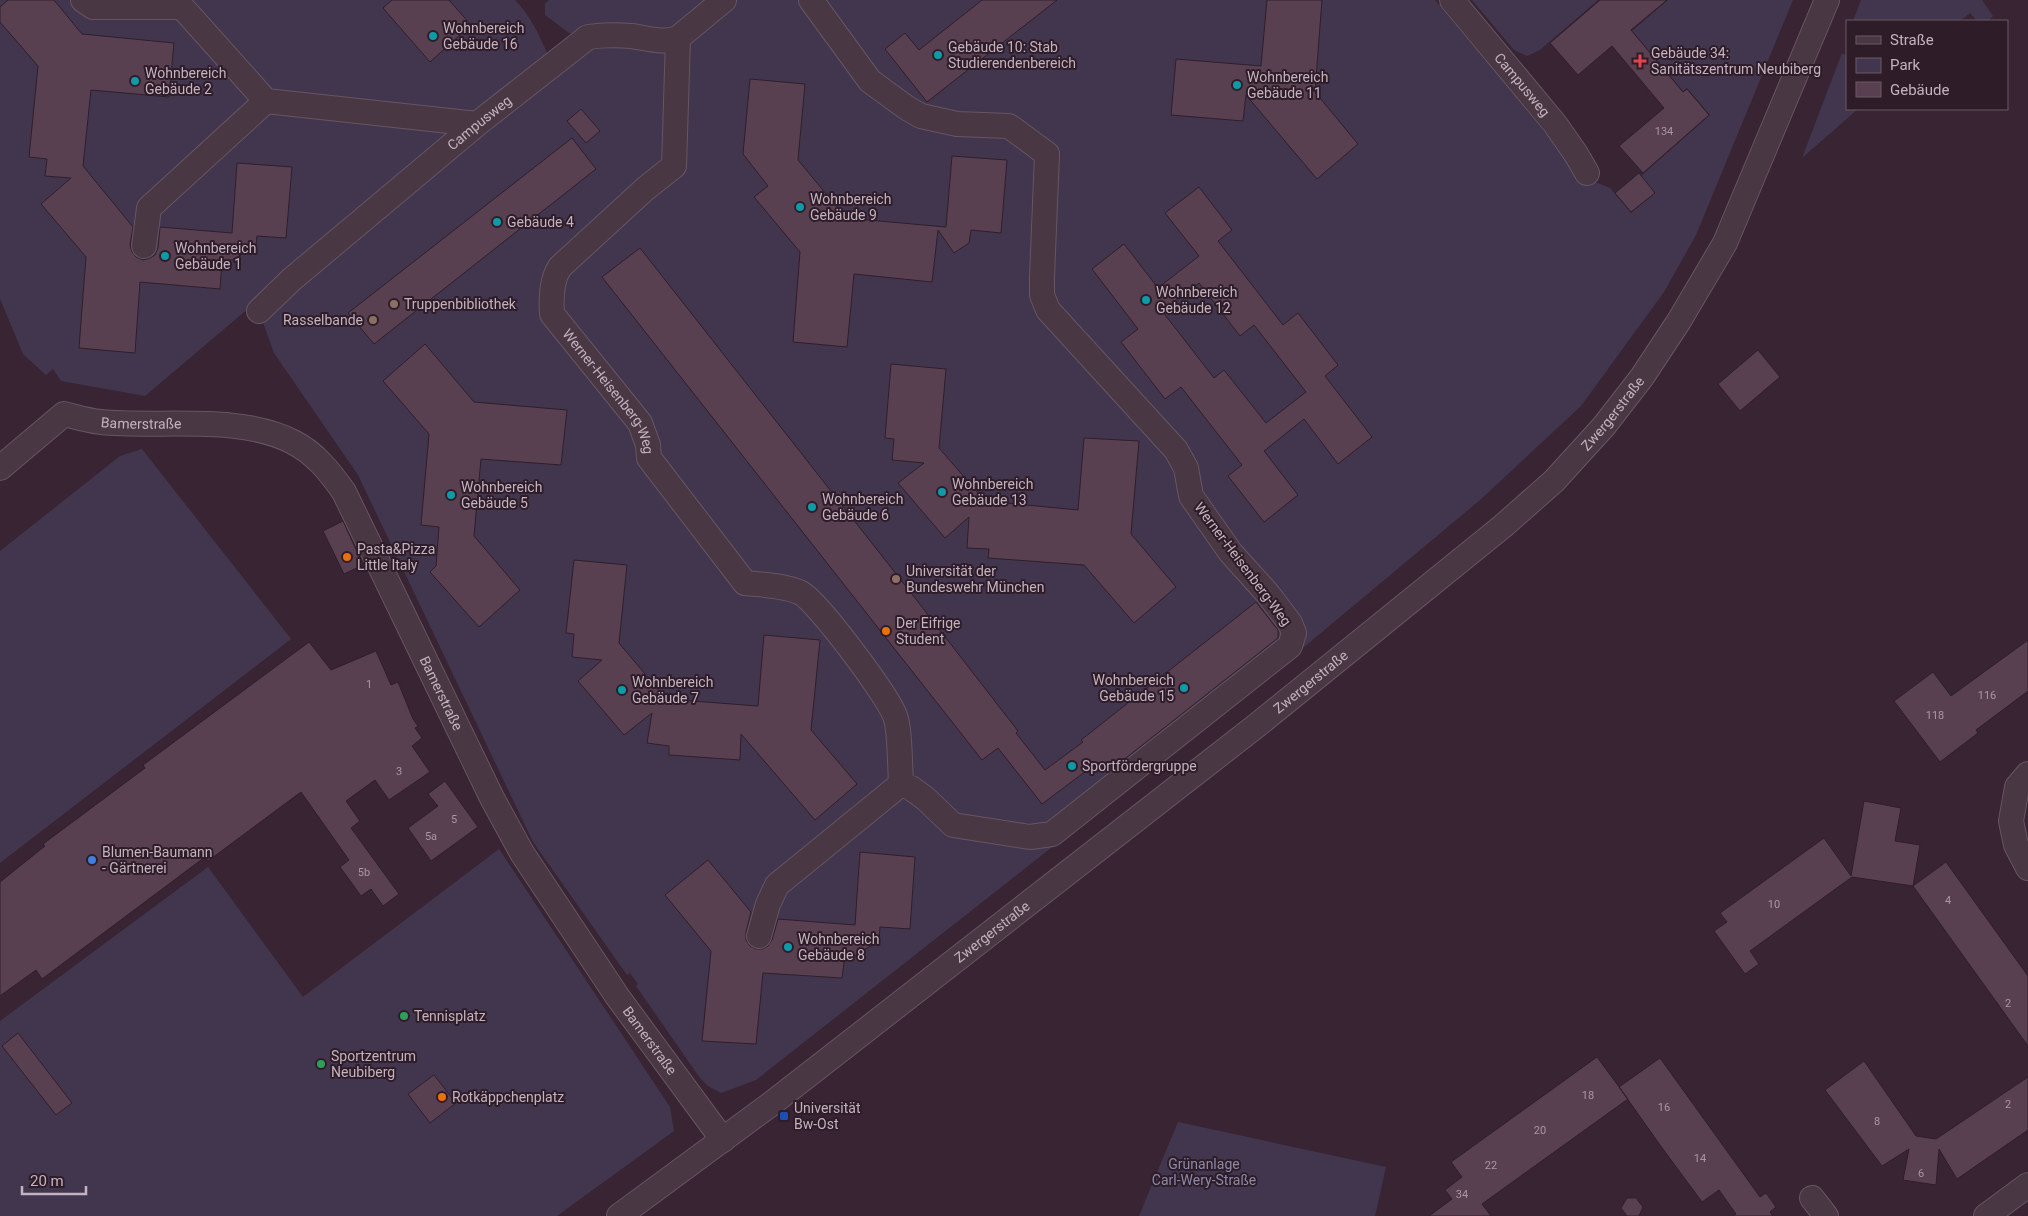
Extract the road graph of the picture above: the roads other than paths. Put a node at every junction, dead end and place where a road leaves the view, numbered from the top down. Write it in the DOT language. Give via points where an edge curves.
graph roads {
  1 [pos="83,0"];
  2 [pos="724,0"];
  3 [pos="811,0"];
  4 [pos="1452,0"];
  5 [pos="1827,0"];
  6 [pos="678,38"];
  7 [pos="266,101"];
  8 [pos="430,118"];
  9 [pos="477,124"];
  10 [pos="434,161"];
  11 [pos="1587,173"];
  12 [pos="144,246"];
  13 [pos="259,311"];
  14 [pos="0,468"];
  15 [pos="2028,774"];
  16 [pos="901,784"];
  17 [pos="2028,868"];
  18 [pos="759,936"];
  19 [pos="723,1140"];
  20 [pos="2028,1185"];
  21 [pos="619,1216"];
  22 [pos="1986,1216"];
  1 -- 7 [label="street" via="93,7 182,7"];
  2 -- 6 [label="street"];
  3 -- 16 [label="street, Werner-Heisenberg-Weg" via="870,81 907,108 921,116 957,124 1009,126 1048,154 1042,278 1042,295 1048,310 1176,450 1186,468 1191,496 1231,553 1290,623 1294,633 1290,646 1052,834 1030,837 952,825 926,799"];
  4 -- 11 [label="street, Campusweg" via="1555,124"];
  5 -- 19 [label="street, Zwergerstraße" via="1725,243 1642,377 1604,426 1554,481 1256,726"];
  6 -- 9 [label="street, Campusweg" via="669,42 607,34 588,36"];
  6 -- 16 [label="street, Werner-Heisenberg-Weg" via="674,166 560,267 553,290 552,314 640,423 649,458 745,583 798,591 808,597 863,668 896,717"];
  7 -- 8 [label="street"];
  7 -- 12 [label="street" via="149,208"];
  8 -- 9 [label="street"];
  8 -- 10 [label="street" via="443,133 443,142"];
  9 -- 10 [label="street, Campusweg"];
  10 -- 13 [label="street, Campusweg" via="291,280"];
  14 -- 19 [label="street, Bamerstraße" via="64,414 100,422 222,425 269,432 294,442 328,468 344,492 492,798 522,853 617,996"];
  15 -- 17 [label="street" via="2017,788 2011,821 2016,845"];
  16 -- 18 [label="street" via="777,885"];
  19 -- 21 [label="street, Zwergerstraße"];
  20 -- 22 [label="street"];
}
